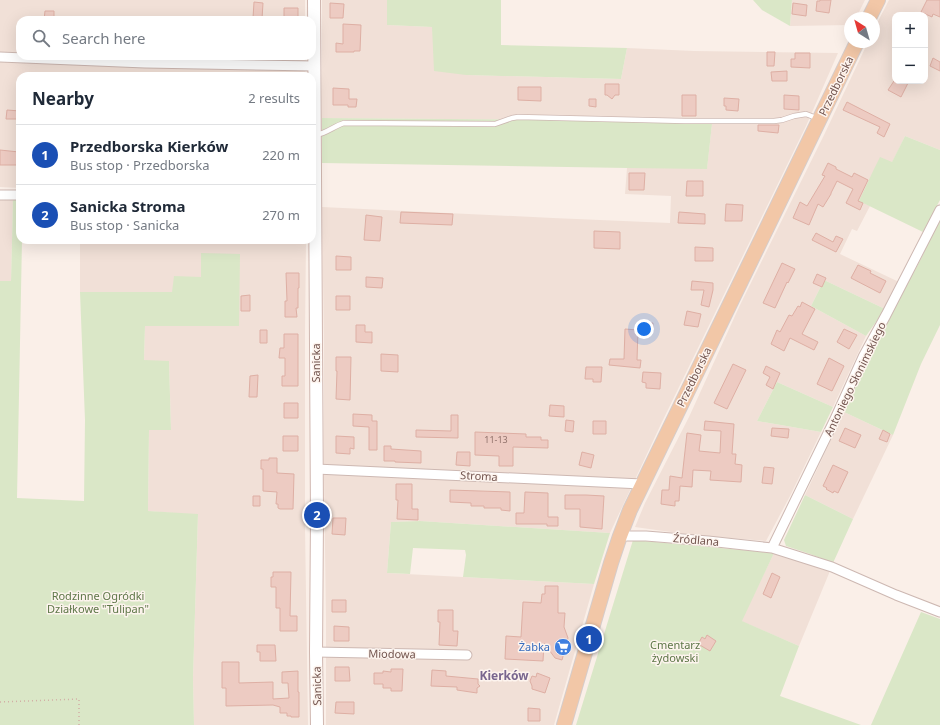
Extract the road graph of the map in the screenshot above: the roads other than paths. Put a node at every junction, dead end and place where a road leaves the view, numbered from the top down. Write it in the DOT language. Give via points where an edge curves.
graph roads {
  1 [pos="314,0"];
  2 [pos="878,0"];
  3 [pos="872,12"];
  4 [pos="314,16"];
  5 [pos="854,48"];
  6 [pos="0,57"];
  7 [pos="16,58"];
  8 [pos="72,60"];
  9 [pos="314,60"];
  10 [pos="314,66"];
  11 [pos="314,72"];
  12 [pos="819,119"];
  13 [pos="316,135"];
  14 [pos="0,194"];
  15 [pos="16,195"];
  16 [pos="940,210"];
  17 [pos="314,244"];
  18 [pos="316,469"];
  19 [pos="642,484"];
  20 [pos="620,536"];
  21 [pos="772,548"];
  22 [pos="940,612"];
  23 [pos="316,652"];
  24 [pos="467,655"];
  25 [pos="317,725"];
  26 [pos="564,725"];
  1 -- 4 [label="street, Sanicka"];
  2 -- 3 [label="main road"];
  5 -- 12 [label="main road, Przedborska"];
  6 -- 7 [label="street"];
  8 -- 10 [label="street"];
  9 -- 10 [label="street, Sanicka"];
  10 -- 11 [label="street, Sanicka"];
  12 -- 13 [label="lane" via="806,114 774,121 518,117 495,124 344,123"];
  12 -- 19 [label="main road, Przedborska"];
  14 -- 15 [label="street"];
  16 -- 21 [label="street, Antoniego Słonimskiego" via="863,357"];
  17 -- 18 [label="street, Sanicka"];
  18 -- 19 [label="street, Stroma"];
  18 -- 23 [label="street, Sanicka"];
  19 -- 20 [label="main road, Przedborska"];
  20 -- 21 [label="street, Źródlana" via="646,536"];
  20 -- 26 [label="main road, Przedborska"];
  21 -- 22 [label="street, Źródlana" via="832,567"];
  23 -- 24 [label="street, Miodowa"];
  23 -- 25 [label="street, Sanicka"];
}
